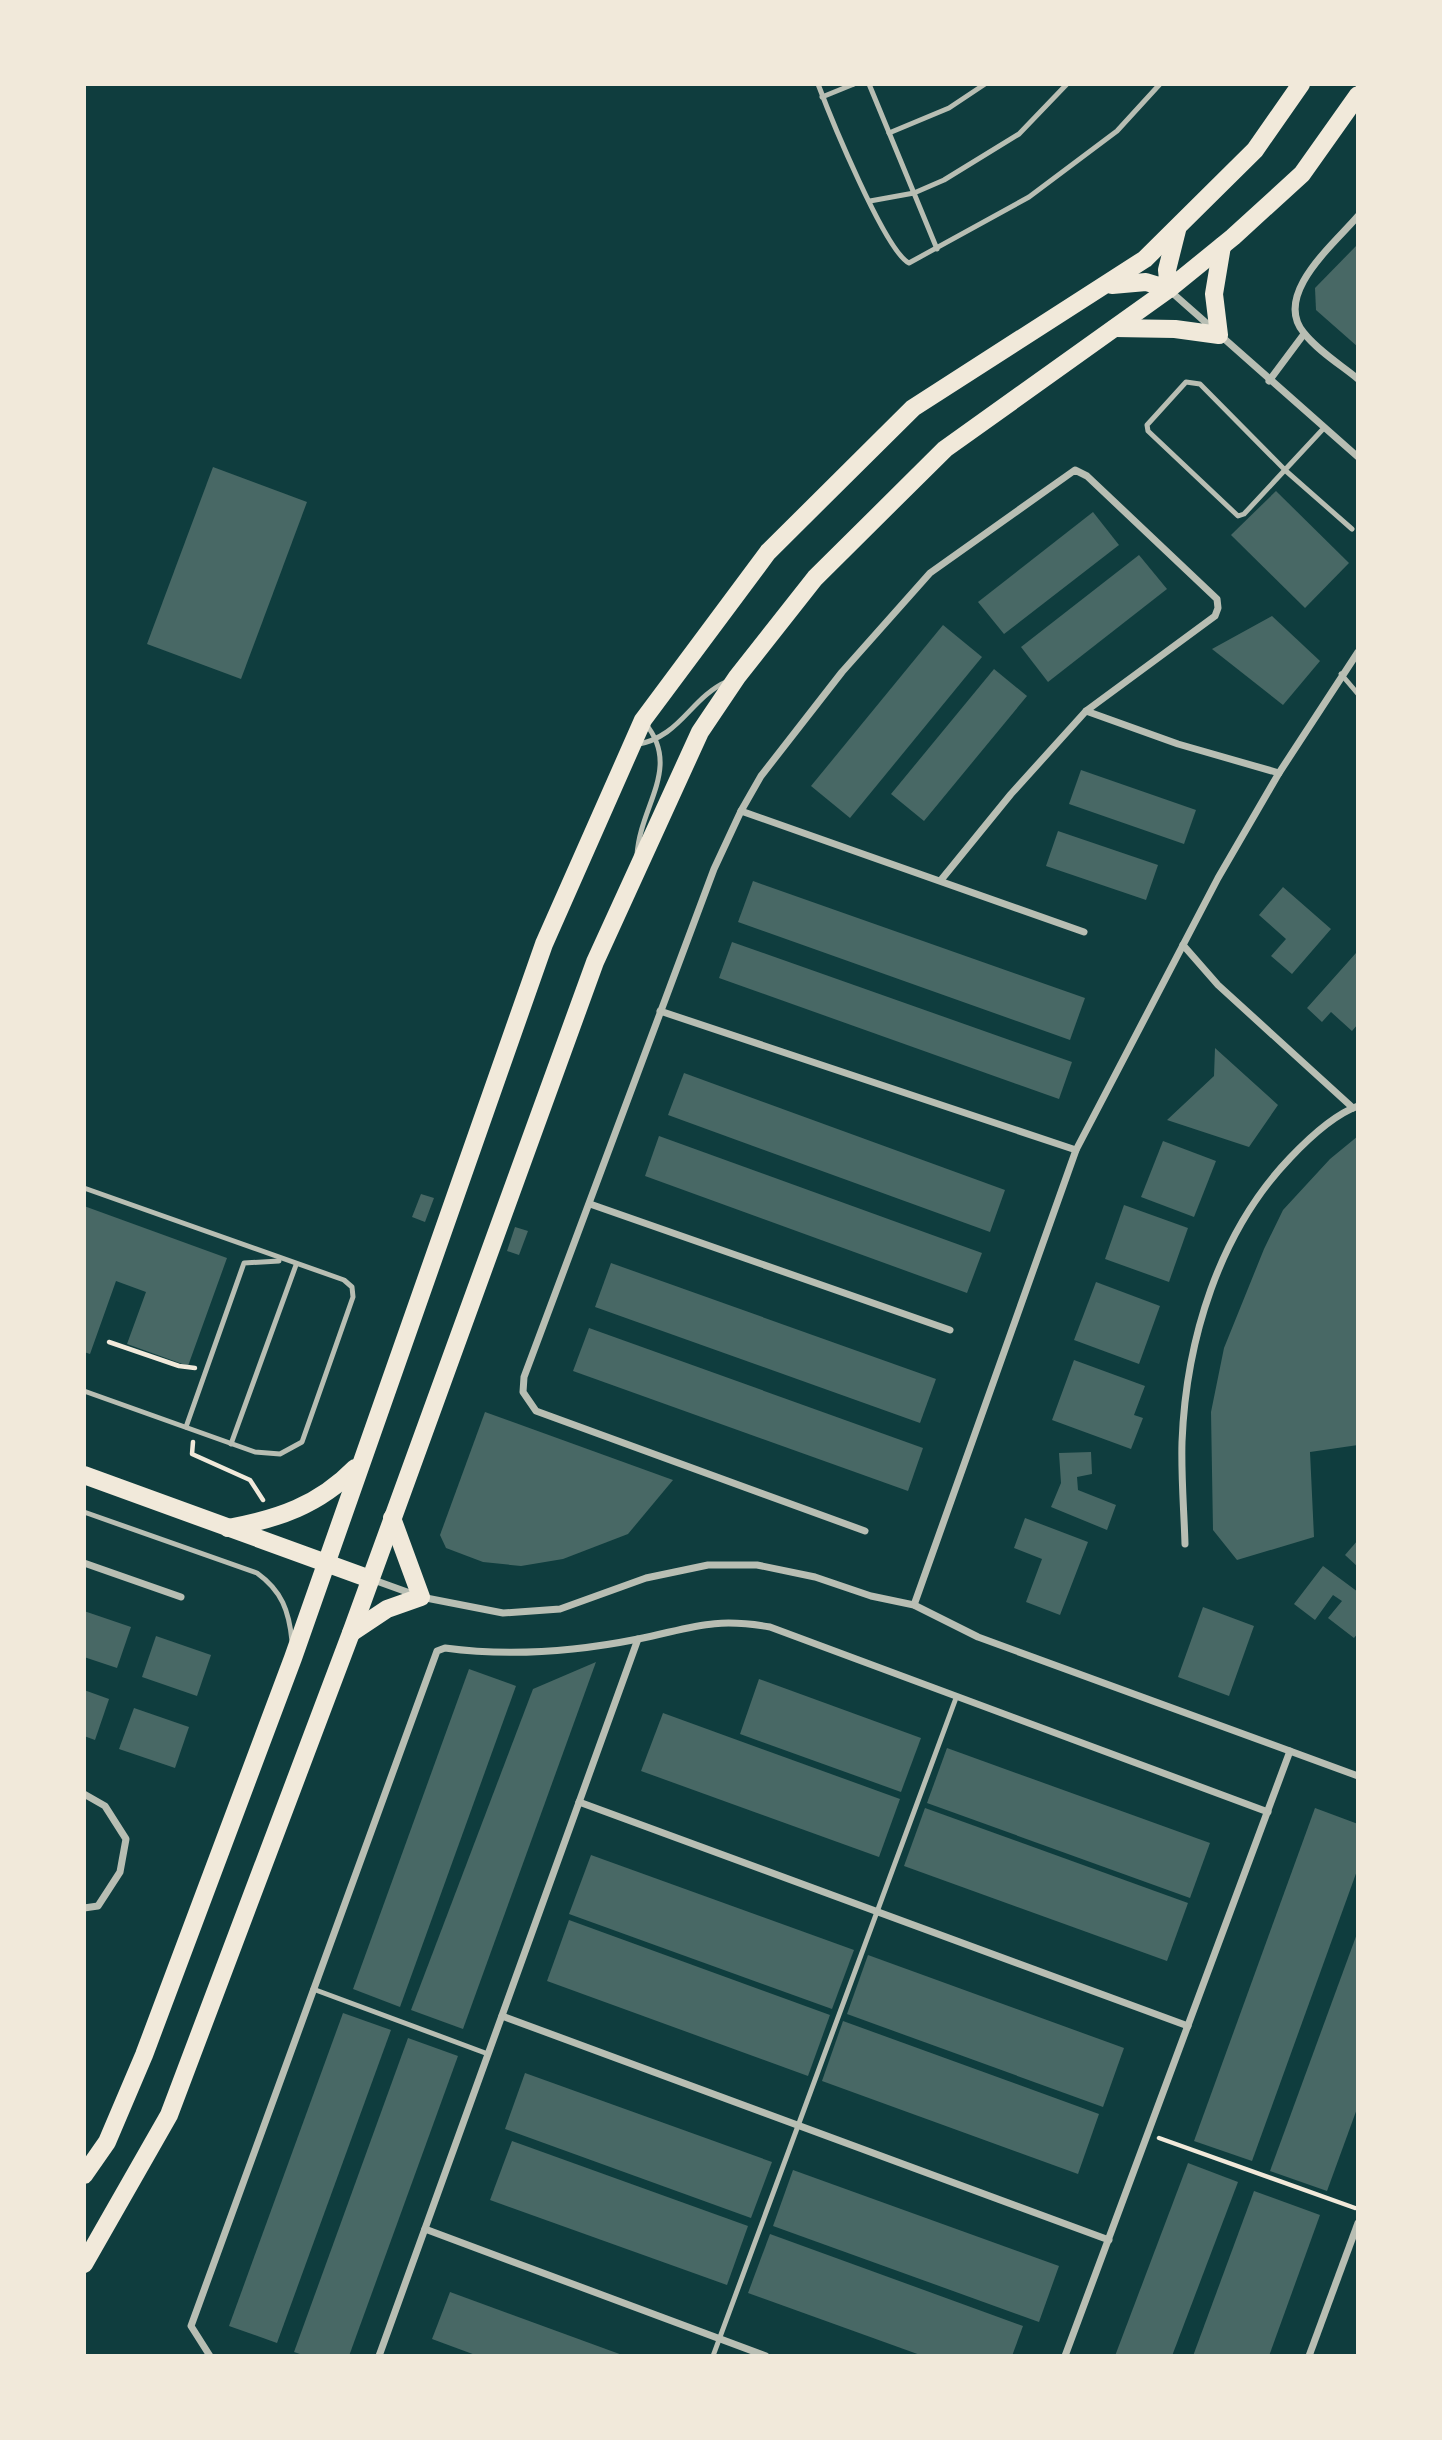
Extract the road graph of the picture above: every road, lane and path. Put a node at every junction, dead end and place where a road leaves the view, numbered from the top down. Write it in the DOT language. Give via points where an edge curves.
graph roads {
  1 [pos="818,84"];
  2 [pos="854,84"];
  3 [pos="869,84"];
  4 [pos="985,84"];
  5 [pos="1067,84"];
  6 [pos="1160,84"];
  7 [pos="1301,84"];
  8 [pos="1358,95"];
  9 [pos="822,97"];
  10 [pos="889,133"];
  11 [pos="914,193"];
  12 [pos="870,201"];
  13 [pos="1358,216"];
  14 [pos="1177,230"];
  15 [pos="1222,246"];
  16 [pos="937,249"];
  17 [pos="1104,286"];
  18 [pos="1169,289"];
  19 [pos="1115,328"];
  20 [pos="1304,334"];
  21 [pos="1219,335"];
  22 [pos="1358,379"];
  23 [pos="1269,380"];
  24 [pos="1323,429"];
  25 [pos="1358,457"];
  26 [pos="1286,471"];
  27 [pos="1352,529"];
  28 [pos="1358,652"];
  29 [pos="1341,674"];
  30 [pos="737,677"];
  31 [pos="1358,694"];
  32 [pos="1086,711"];
  33 [pos="643,720"];
  34 [pos="656,740"];
  35 [pos="631,746"];
  36 [pos="1279,773"];
  37 [pos="741,811"];
  38 [pos="636,872"];
  39 [pos="941,880"];
  40 [pos="1084,932"];
  41 [pos="1183,945"];
  42 [pos="660,1011"];
  43 [pos="1355,1107"];
  44 [pos="1076,1150"];
  45 [pos="84,1188"];
  46 [pos="590,1204"];
  47 [pos="282,1260"];
  48 [pos="296,1265"];
  49 [pos="950,1330"];
  50 [pos="109,1342"];
  51 [pos="206,1369"];
  52 [pos="84,1391"];
  53 [pos="186,1427"];
  54 [pos="194,1431"];
  55 [pos="231,1444"];
  56 [pos="359,1464"];
  57 [pos="84,1475"];
  58 [pos="264,1509"];
  59 [pos="84,1512"];
  60 [pos="392,1518"];
  61 [pos="228,1528"];
  62 [pos="865,1531"];
  63 [pos="1185,1544"];
  64 [pos="84,1563"];
  65 [pos="327,1564"];
  66 [pos="370,1579"];
  67 [pos="181,1597"];
  68 [pos="421,1597"];
  69 [pos="914,1605"];
  70 [pos="351,1633"];
  71 [pos="638,1639"];
  72 [pos="293,1658"];
  73 [pos="956,1698"];
  74 [pos="1290,1751"];
  75 [pos="1358,1776"];
  76 [pos="84,1794"];
  77 [pos="579,1802"];
  78 [pos="1268,1812"];
  79 [pos="84,1908"];
  80 [pos="877,1912"];
  81 [pos="313,1989"];
  82 [pos="502,2016"];
  83 [pos="1188,2026"];
  84 [pos="488,2054"];
  85 [pos="798,2125"];
  86 [pos="1148,2134"];
  87 [pos="84,2175"];
  88 [pos="1358,2210"];
  89 [pos="1358,2223"];
  90 [pos="425,2229"];
  91 [pos="1109,2240"];
  92 [pos="84,2264"];
  93 [pos="720,2339"];
  94 [pos="211,2356"];
  95 [pos="379,2356"];
  96 [pos="713,2356"];
  97 [pos="766,2356"];
  98 [pos="1065,2356"];
  99 [pos="1309,2356"];
  1 -- 9 [label="lane"];
  2 -- 9 [label="lane"];
  3 -- 10 [label="lane"];
  4 -- 10 [label="lane" via="949,108"];
  5 -- 11 [label="lane" via="1019,134"];
  6 -- 16 [label="lane" via="1117,131 1029,197"];
  7 -- 14 [label="main road" via="1255,150"];
  8 -- 15 [label="main road" via="1302,174"];
  9 -- 12 [label="lane"];
  10 -- 11 [label="lane"];
  11 -- 12 [label="lane"];
  11 -- 16 [label="lane"];
  12 -- 16 [label="lane" via="898,257 909,263"];
  13 -- 20 [label="street" via="1300,287 1293,304"];
  14 -- 17 [label="main road" via="1145,259"];
  14 -- 18 [label="main road" via="1167,270"];
  15 -- 18 [label="main road"];
  15 -- 21 [label="main road" via="1214,294"];
  17 -- 18 [label="main road" via="1146,282"];
  17 -- 33 [label="main road" via="913,408 768,552"];
  18 -- 19 [label="main road"];
  18 -- 21 [label="street"];
  19 -- 21 [label="main road" via="1175,328"];
  19 -- 30 [label="main road" via="945,449 815,578"];
  20 -- 22 [label="street"];
  20 -- 23 [label="street"];
  21 -- 23 [label="street"];
  23 -- 24 [label="street"];
  24 -- 25 [label="street"];
  24 -- 26 [label="lane"];
  26 -- 26 [label="lane" via="1238,516 1148,431 1147,425 1186,383 1200,384"];
  26 -- 27 [label="lane"];
  28 -- 29 [label="street"];
  29 -- 31 [label="lane"];
  29 -- 36 [label="street"];
  30 -- 34 [label="lane" via="702,696 680,723"];
  30 -- 38 [label="main road" via="700,732"];
  32 -- 36 [label="street"];
  32 -- 37 [label="street" via="1215,616 1219,608 1217,599 1087,476 1075,470 930,573 842,672 761,776"];
  32 -- 39 [label="street"];
  33 -- 34 [label="lane"];
  33 -- 35 [label="main road"];
  34 -- 35 [label="lane"];
  34 -- 38 [label="lane" via="663,768 644,815"];
  35 -- 56 [label="main road" via="544,944"];
  36 -- 41 [label="street"];
  37 -- 39 [label="street"];
  37 -- 42 [label="street"];
  38 -- 60 [label="main road" via="595,962"];
  39 -- 40 [label="street"];
  41 -- 43 [label="street" via="1218,985"];
  41 -- 44 [label="street"];
  42 -- 44 [label="street"];
  42 -- 46 [label="street"];
  43 -- 63 [label="street" via="1308,1139 1265,1185 1232,1238 1208,1298 1191,1354 1182,1441"];
  44 -- 69 [label="street"];
  45 -- 47 [label="lane"];
  46 -- 49 [label="street"];
  46 -- 62 [label="street" via="524,1377 523,1392 536,1410"];
  47 -- 48 [label="lane"];
  47 -- 51 [label="lane" via="244,1264"];
  48 -- 55 [label="lane"];
  48 -- 55 [label="lane" via="344,1280 352,1287 353,1297 302,1442 280,1454"];
  50 -- 51 [label="path" via="179,1366"];
  51 -- 53 [label="lane"];
  52 -- 53 [label="lane"];
  53 -- 54 [label="lane"];
  54 -- 55 [label="lane"];
  54 -- 58 [label="path" via="192,1454 250,1480"];
  56 -- 61 [label="main road" via="337,1487 310,1504"];
  56 -- 65 [label="main road"];
  57 -- 61 [label="main road"];
  59 -- 72 [label="lane" via="257,1573 273,1584 290,1617"];
  60 -- 66 [label="main road"];
  60 -- 68 [label="main road"];
  61 -- 65 [label="main road"];
  64 -- 67 [label="street"];
  65 -- 66 [label="main road"];
  65 -- 72 [label="main road"];
  66 -- 68 [label="street"];
  66 -- 70 [label="main road"];
  68 -- 69 [label="street" via="503,1613 560,1609 646,1578 708,1565 758,1565"];
  68 -- 70 [label="main road" via="387,1609"];
  69 -- 74 [label="street" via="978,1637"];
  70 -- 92 [label="main road" via="169,2115"];
  71 -- 73 [label="street" via="709,1622 770,1627"];
  71 -- 77 [label="street"];
  71 -- 81 [label="street" via="528,1655 437,1651"];
  72 -- 87 [label="main road" via="144,2055 107,2142"];
  73 -- 78 [label="street"];
  73 -- 80 [label="lane"];
  74 -- 75 [label="street"];
  74 -- 78 [label="street"];
  76 -- 79 [label="street" via="105,1806 126,1839 120,1872 98,1906"];
  77 -- 80 [label="street"];
  77 -- 82 [label="street"];
  78 -- 83 [label="street"];
  80 -- 83 [label="street"];
  80 -- 85 [label="lane"];
  81 -- 84 [label="lane"];
  81 -- 94 [label="street" via="191,2326"];
  82 -- 84 [label="street"];
  82 -- 85 [label="street"];
  83 -- 86 [label="street"];
  84 -- 90 [label="street"];
  85 -- 91 [label="street"];
  85 -- 93 [label="lane"];
  86 -- 88 [label="path"];
  86 -- 91 [label="street"];
  89 -- 99 [label="street"];
  90 -- 93 [label="street"];
  90 -- 95 [label="street"];
  91 -- 98 [label="street"];
  93 -- 96 [label="lane"];
  93 -- 97 [label="street"];
}
